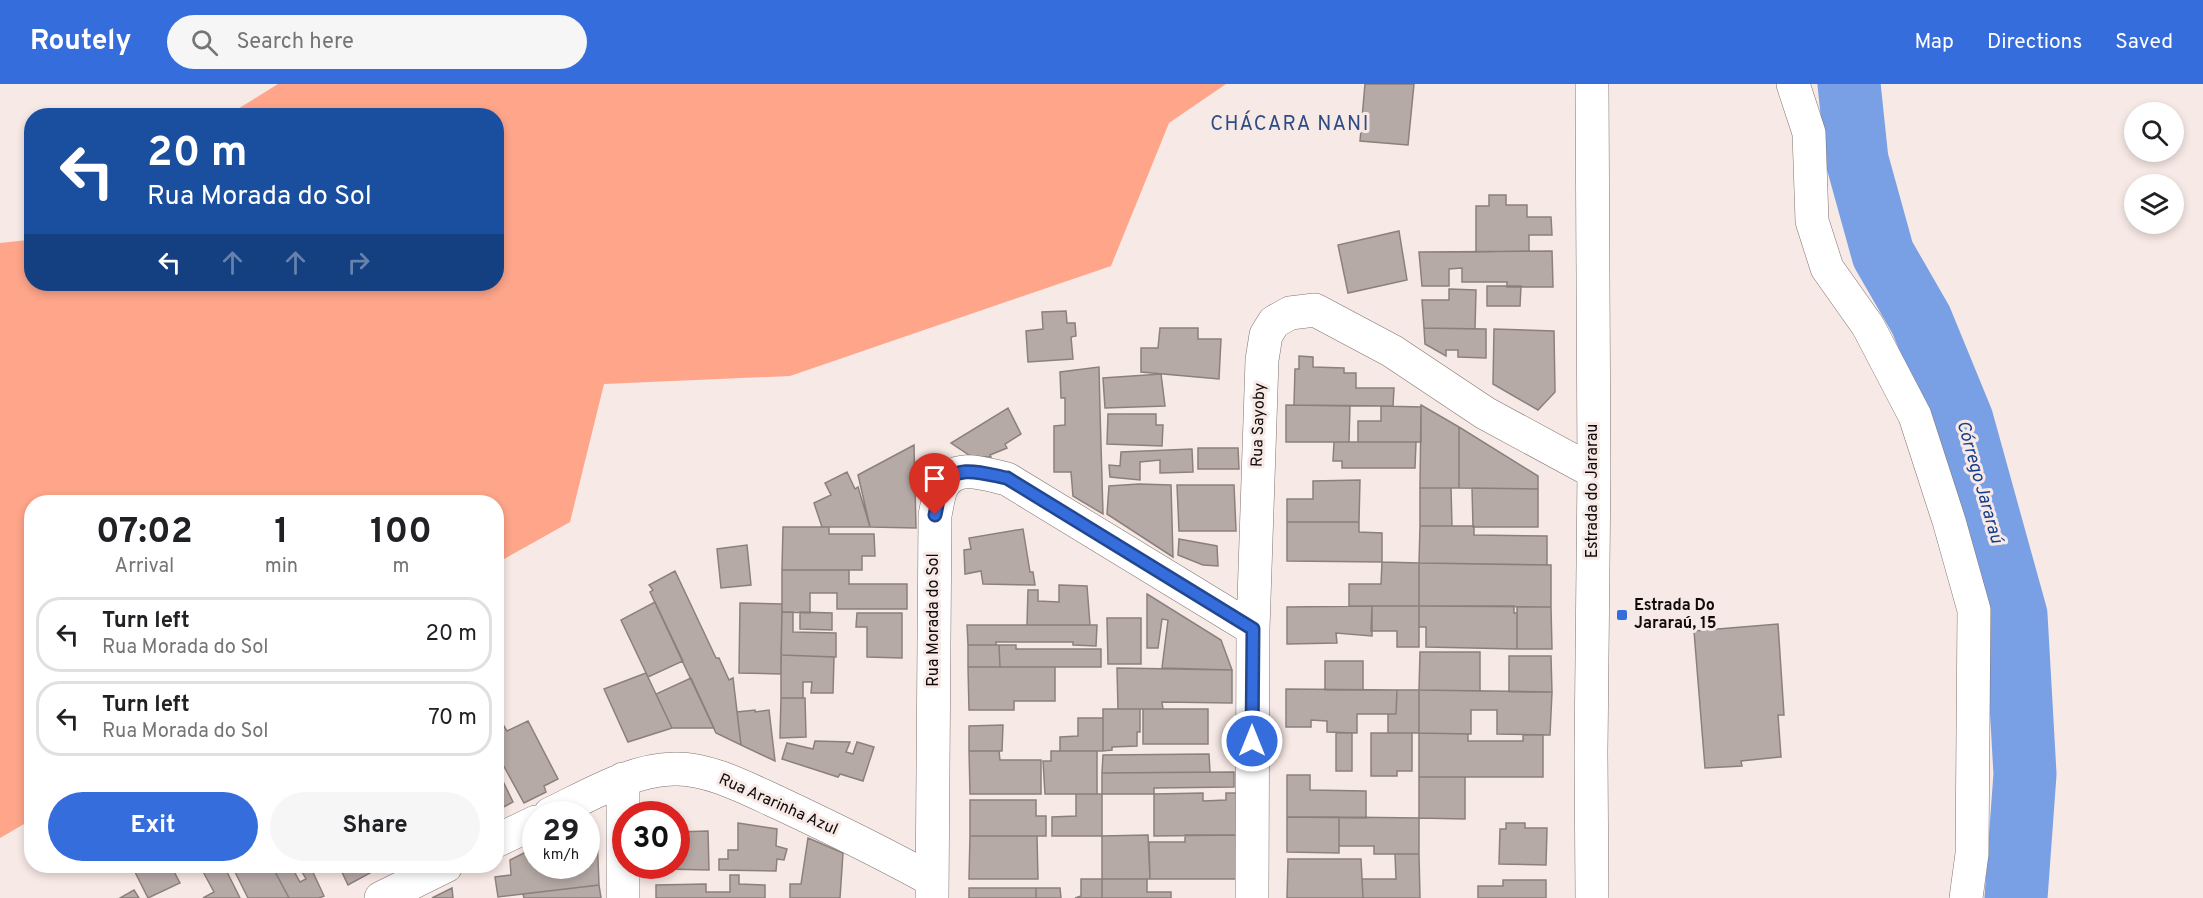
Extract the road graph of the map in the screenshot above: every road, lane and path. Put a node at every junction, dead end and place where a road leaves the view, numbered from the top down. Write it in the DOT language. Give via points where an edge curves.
graph roads {
  1 [pos="1592,84"];
  2 [pos="1793,84"];
  3 [pos="1594,472"];
  4 [pos="1253,629"];
  5 [pos="623,779"];
  6 [pos="577,801"];
  7 [pos="522,829"];
  8 [pos="504,837"];
  9 [pos="432,873"];
  10 [pos="932,889"];
  11 [pos="381,898"];
  12 [pos="623,898"];
  13 [pos="1252,898"];
  14 [pos="1592,898"];
  15 [pos="1965,898"];
  1 -- 3 [label="street, Estrada do Jararau"];
  2 -- 15 [label="street" via="1809,133 1812,221 1827,268 1868,326 1915,416 1974,610 1972,854"];
  3 -- 4 [label="street, Rua Sayoby" via="1485,413 1392,351 1315,310 1290,314 1274,322 1266,335 1262,360"];
  3 -- 14 [label="street, Estrada do Jararau"];
  4 -- 10 [label="street, Rua Morada do Sol" via="1007,478 968,470 951,477 942,487 935,515"];
  4 -- 13 [label="street, Rua Sayoby"];
  5 -- 6 [label="street, Rua Ararinha Azul"];
  5 -- 10 [label="street, Rua Ararinha Azul" via="673,769 700,771 841,832"];
  5 -- 12 [label="street"];
  7 -- 8 [label="street"];
  9 -- 11 [label="street"];
}
